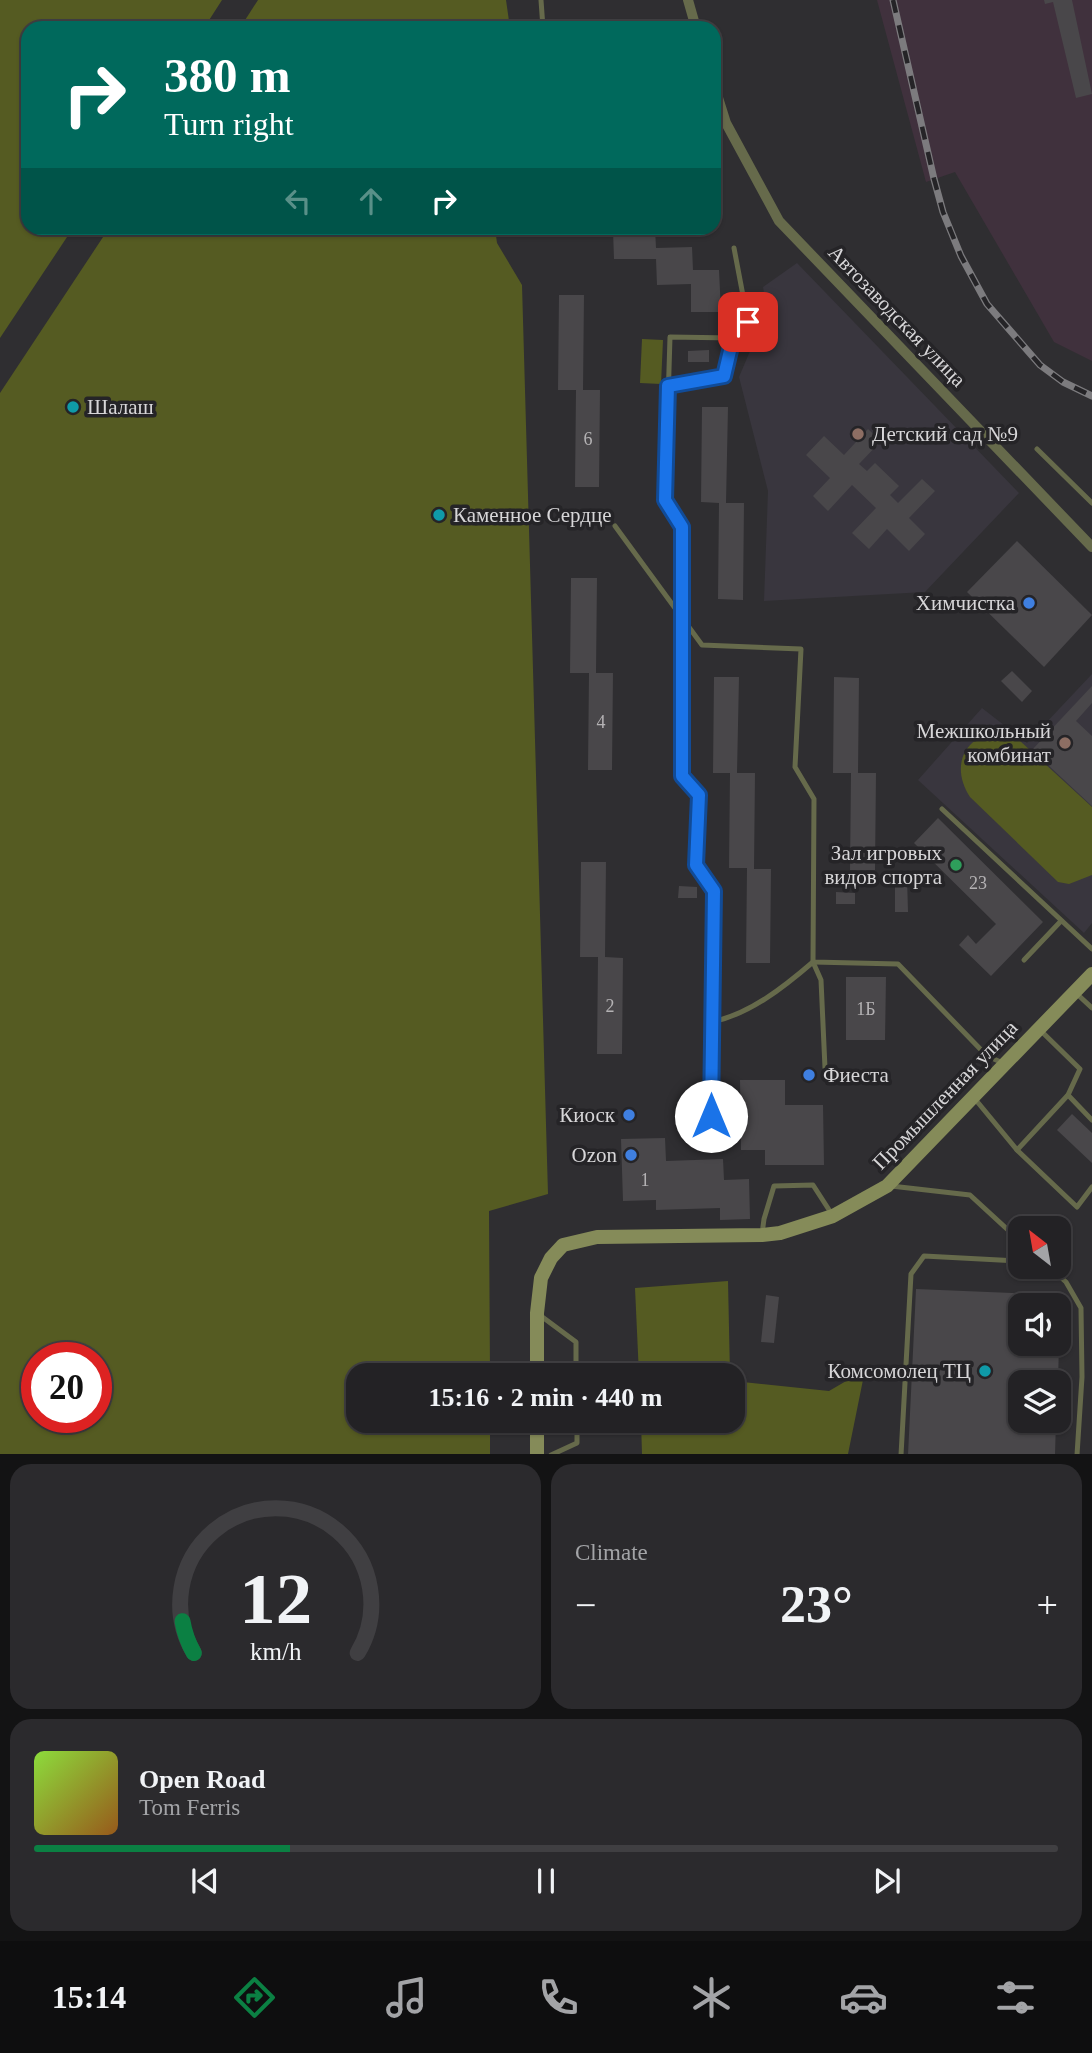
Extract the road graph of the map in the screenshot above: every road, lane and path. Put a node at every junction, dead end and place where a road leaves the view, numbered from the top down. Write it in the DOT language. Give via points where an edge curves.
graph roads {
  1 [pos="541,0"];
  2 [pos="688,0"];
  3 [pos="542,21"];
  4 [pos="694,21"];
  5 [pos="721,107"];
  6 [pos="734,248"];
  7 [pos="733,338"];
  8 [pos="668,386"];
  9 [pos="1037,449"];
  10 [pos="1092,503"];
  11 [pos="615,526"];
  12 [pos="1092,547"];
  13 [pos="681,616"];
  14 [pos="942,809"];
  15 [pos="1061,921"];
  16 [pos="1092,949"];
  17 [pos="1024,960"];
  18 [pos="813,962"];
  19 [pos="1092,974"];
  20 [pos="1075,992"];
  21 [pos="1092,1008"];
  22 [pos="712,1021"];
  23 [pos="1039,1029"];
  24 [pos="1006,1064"];
  25 [pos="825,1068"];
  26 [pos="1068,1095"];
  27 [pos="973,1097"];
  28 [pos="711,1116"];
  29 [pos="1092,1120"];
  30 [pos="1017,1150"];
  31 [pos="887,1185"];
  32 [pos="1092,1186"];
  33 [pos="833,1216"];
  34 [pos="1008,1230"];
  35 [pos="762,1235"];
  36 [pos="1008,1260"];
  37 [pos="1063,1279"];
  38 [pos="537,1313"];
  39 [pos="537,1363"];
  40 [pos="576,1363"];
  41 [pos="1082,1377"];
  42 [pos="1092,1377"];
  43 [pos="537,1433"];
  44 [pos="577,1433"];
  45 [pos="537,1454"];
  46 [pos="551,1454"];
  47 [pos="901,1454"];
  48 [pos="1077,1454"];
  1 -- 3 [label="lane"];
  2 -- 4 [label="street"];
  5 -- 12 [label="street, Автозаводская улица" via="779,221"];
  6 -- 7 [label="lane" via="748,322"];
  7 -- 8 [label="lane" via="724,376"];
  7 -- 8 [label="lane" via="670,337"];
  8 -- 13 [label="lane" via="665,500 682,527"];
  9 -- 10 [label="lane"];
  11 -- 13 [label="lane"];
  13 -- 18 [label="lane" via="702,645 801,649 795,767 814,799"];
  13 -- 22 [label="lane" via="682,776 699,795 696,865 714,891"];
  14 -- 15 [label="lane"];
  15 -- 16 [label="lane"];
  15 -- 17 [label="lane"];
  18 -- 22 [label="lane" via="733,1017"];
  18 -- 24 [label="lane" via="898,964 987,1056"];
  18 -- 25 [label="lane" via="821,980"];
  19 -- 20 [label="street, Промышленная улица"];
  20 -- 21 [label="lane"];
  20 -- 23 [label="street, Промышленная улица"];
  22 -- 28 [label="lane"];
  23 -- 24 [label="street, Промышленная улица"];
  23 -- 26 [label="lane" via="1080,1069"];
  24 -- 27 [label="street, Промышленная улица"];
  26 -- 29 [label="lane"];
  26 -- 30 [label="lane"];
  27 -- 30 [label="lane"];
  27 -- 31 [label="street, Промышленная улица"];
  30 -- 32 [label="lane" via="1077,1207"];
  31 -- 33 [label="street, Промышленная улица"];
  31 -- 34 [label="lane" via="970,1195"];
  33 -- 35 [label="street, Промышленная улица"];
  33 -- 35 [label="lane" via="813,1185 774,1186"];
  35 -- 38 [label="street, Промышленная улица" via="597,1237 563,1245 541,1278"];
  36 -- 47 [label="lane" via="924,1256 911,1274"];
  37 -- 41 [label="lane" via="1081,1308"];
  38 -- 39 [label="street"];
  38 -- 40 [label="lane" via="576,1342"];
  41 -- 42 [label="lane"];
  41 -- 48 [label="lane"];
  43 -- 45 [label="street"];
  44 -- 46 [label="lane" via="577,1443"];
}
